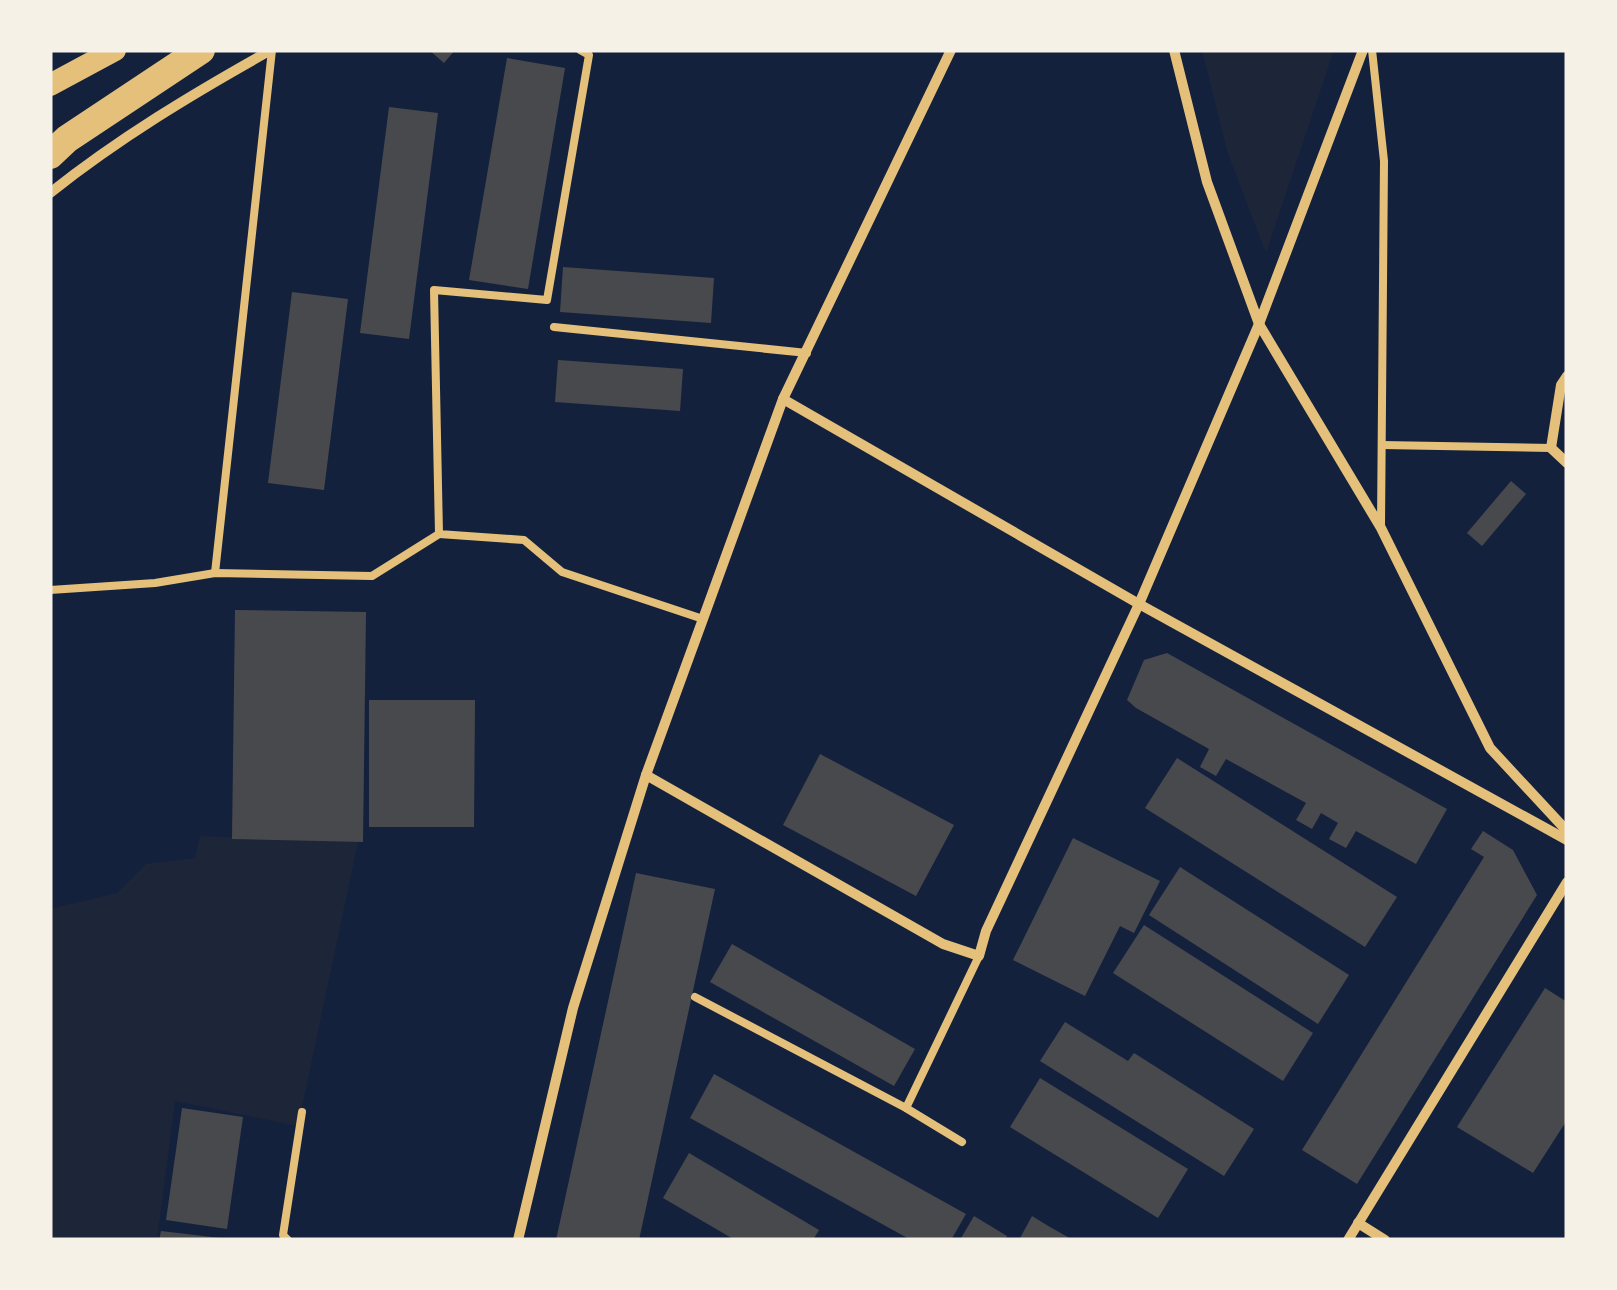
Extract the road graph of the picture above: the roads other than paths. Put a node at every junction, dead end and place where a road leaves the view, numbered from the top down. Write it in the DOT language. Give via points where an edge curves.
graph roads {
  1 [pos="115,50"];
  2 [pos="201,50"];
  3 [pos="272,50"];
  4 [pos="580,50"];
  5 [pos="951,50"];
  6 [pos="1174,50"];
  7 [pos="1363,50"];
  8 [pos="1372,50"];
  9 [pos="50,85"];
  10 [pos="50,155"];
  11 [pos="50,193"];
  12 [pos="1259,324"];
  13 [pos="554,327"];
  14 [pos="807,353"];
  15 [pos="1567,376"];
  16 [pos="783,399"];
  17 [pos="1382,445"];
  18 [pos="1551,448"];
  19 [pos="1567,462"];
  20 [pos="1381,528"];
  21 [pos="439,534"];
  22 [pos="216,573"];
  23 [pos="50,590"];
  24 [pos="1140,604"];
  25 [pos="702,619"];
  26 [pos="646,774"];
  27 [pos="1567,830"];
  28 [pos="1567,840"];
  29 [pos="1567,882"];
  30 [pos="979,956"];
  31 [pos="695,998"];
  32 [pos="906,1108"];
  33 [pos="302,1112"];
  34 [pos="962,1142"];
  35 [pos="1358,1223"];
  36 [pos="288,1240"];
  37 [pos="518,1240"];
  38 [pos="1348,1240"];
  39 [pos="1385,1240"];
  1 -- 9 [label="main road"];
  2 -- 10 [label="highway"];
  3 -- 11 [label="street" via="101,152"];
  3 -- 22 [label="lane"];
  4 -- 21 [label="lane" via="590,55 547,300 434,290"];
  5 -- 14 [label="street"];
  6 -- 12 [label="street" via="1208,182"];
  7 -- 12 [label="street"];
  8 -- 17 [label="lane" via="1384,161"];
  12 -- 20 [label="street"];
  12 -- 24 [label="street"];
  13 -- 14 [label="lane"];
  14 -- 16 [label="street"];
  15 -- 18 [label="street"];
  16 -- 24 [label="street"];
  16 -- 25 [label="street"];
  17 -- 18 [label="lane"];
  17 -- 20 [label="lane"];
  18 -- 19 [label="street"];
  20 -- 27 [label="street" via="1490,748"];
  21 -- 22 [label="lane" via="372,576"];
  21 -- 25 [label="lane" via="524,540 562,572"];
  22 -- 23 [label="lane"];
  24 -- 28 [label="street"];
  24 -- 30 [label="street"];
  25 -- 26 [label="street"];
  26 -- 30 [label="street" via="944,944"];
  26 -- 37 [label="street" via="573,1008"];
  29 -- 35 [label="street"];
  30 -- 32 [label="lane"];
  31 -- 32 [label="lane"];
  32 -- 34 [label="lane"];
  33 -- 36 [label="lane" via="283,1234"];
  35 -- 38 [label="street"];
  35 -- 39 [label="street"];
}
